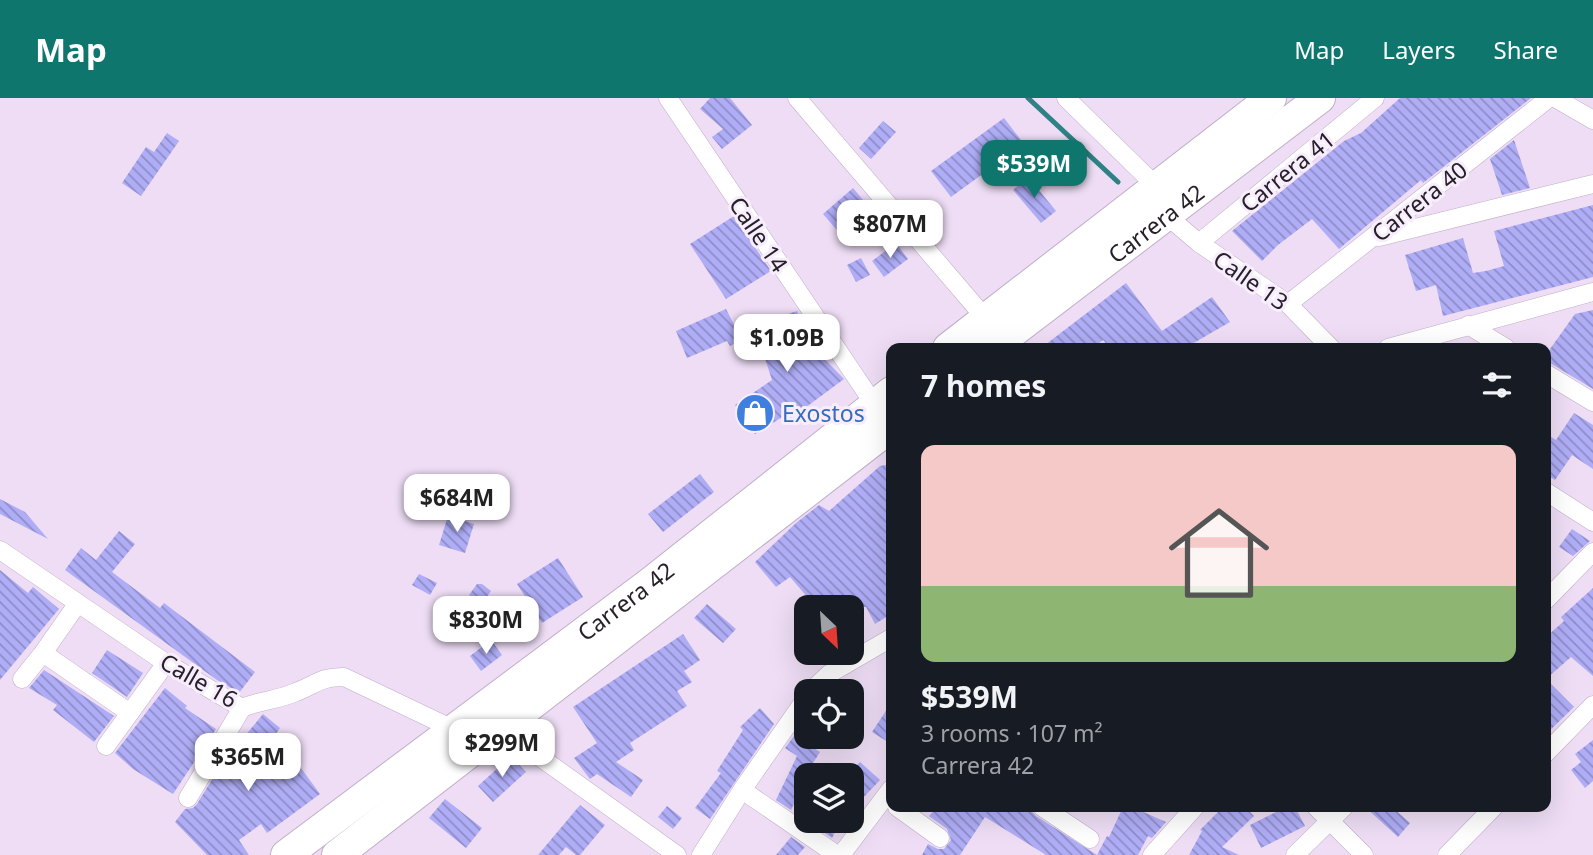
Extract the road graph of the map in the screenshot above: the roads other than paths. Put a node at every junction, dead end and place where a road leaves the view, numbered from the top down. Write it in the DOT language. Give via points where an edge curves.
graph roads {
  1 [pos="668,98"];
  2 [pos="797,98"];
  3 [pos="1066,98"];
  4 [pos="1271,98"];
  5 [pos="1320,98"];
  6 [pos="1375,98"];
  7 [pos="1549,98"];
  8 [pos="1555,98"];
  9 [pos="1593,120"];
  10 [pos="1593,184"];
  11 [pos="1156,186"];
  12 [pos="1166,215"];
  13 [pos="1373,239"];
  14 [pos="1199,243"];
  15 [pos="1593,292"];
  16 [pos="1288,304"];
  17 [pos="986,319"];
  18 [pos="1468,325"];
  19 [pos="955,343"];
  20 [pos="999,343"];
  21 [pos="1326,343"];
  22 [pos="1405,343"];
  23 [pos="1498,343"];
  24 [pos="1551,377"];
  25 [pos="1593,402"];
  26 [pos="885,408"];
  27 [pos="1551,495"];
  28 [pos="1593,522"];
  29 [pos="0,550"];
  30 [pos="1593,552"];
  31 [pos="1551,595"];
  32 [pos="78,603"];
  33 [pos="886,641"];
  34 [pos="43,653"];
  35 [pos="166,663"];
  36 [pos="22,679"];
  37 [pos="823,679"];
  38 [pos="1593,705"];
  39 [pos="242,708"];
  40 [pos="130,713"];
  41 [pos="794,716"];
  42 [pos="463,721"];
  43 [pos="502,730"];
  44 [pos="106,746"];
  45 [pos="1551,748"];
  46 [pos="742,790"];
  47 [pos="188,798"];
  48 [pos="886,804"];
  49 [pos="907,812"];
  50 [pos="1050,812"];
  51 [pos="1191,812"];
  52 [pos="1321,812"];
  53 [pos="1339,812"];
  54 [pos="1488,812"];
  55 [pos="1330,821"];
  56 [pos="940,838"];
  57 [pos="1090,839"];
  58 [pos="286,855"];
  59 [pos="337,855"];
  60 [pos="677,855"];
  61 [pos="701,855"];
  62 [pos="839,855"];
  63 [pos="1152,855"];
  64 [pos="1295,855"];
  65 [pos="1364,855"];
  66 [pos="1447,855"];
  1 -- 26 [label="street, Calle 14"];
  2 -- 17 [label="street"];
  3 -- 11 [label="street"];
  4 -- 11 [label="highway, Carrera 42"];
  5 -- 12 [label="highway, Carrera 42"];
  6 -- 14 [label="street, Carrera 41"];
  7 -- 13 [label="street, Carrera 40"];
  8 -- 9 [label="street"];
  10 -- 13 [label="street"];
  11 -- 17 [label="highway, Carrera 42"];
  12 -- 14 [label="street, Calle 13"];
  12 -- 20 [label="highway, Carrera 42"];
  13 -- 16 [label="street, Carrera 40"];
  14 -- 16 [label="street, Calle 13"];
  15 -- 18 [label="street"];
  16 -- 21 [label="street, Calle 13"];
  17 -- 19 [label="highway, Carrera 42"];
  18 -- 22 [label="street"];
  18 -- 23 [label="street"];
  24 -- 25 [label="street"];
  26 -- 42 [label="highway, Carrera 42"];
  26 -- 43 [label="highway, Carrera 42"];
  27 -- 28 [label="street"];
  29 -- 32 [label="street, Calle 16"];
  30 -- 31 [label="street"];
  32 -- 34 [label="street"];
  32 -- 35 [label="street, Calle 16"];
  33 -- 37 [label="street"];
  34 -- 36 [label="street"];
  34 -- 40 [label="street"];
  35 -- 39 [label="street, Calle 16"];
  35 -- 40 [label="street"];
  38 -- 45 [label="street"];
  39 -- 42 [label="street, Calle 16" via="296,693 326,677 344,677"];
  39 -- 47 [label="street"];
  40 -- 44 [label="street"];
  41 -- 46 [label="street"];
  42 -- 43 [label="street, Calle 16"];
  42 -- 58 [label="highway, Carrera 42"];
  43 -- 59 [label="highway, Carrera 42"];
  43 -- 60 [label="street, Calle 16"];
  46 -- 61 [label="street"];
  46 -- 62 [label="street"];
  48 -- 62 [label="street"];
  49 -- 56 [label="street"];
  50 -- 57 [label="street"];
  51 -- 63 [label="street"];
  52 -- 55 [label="street"];
  53 -- 55 [label="street"];
  54 -- 66 [label="street"];
  55 -- 64 [label="street"];
  55 -- 65 [label="street"];
}
